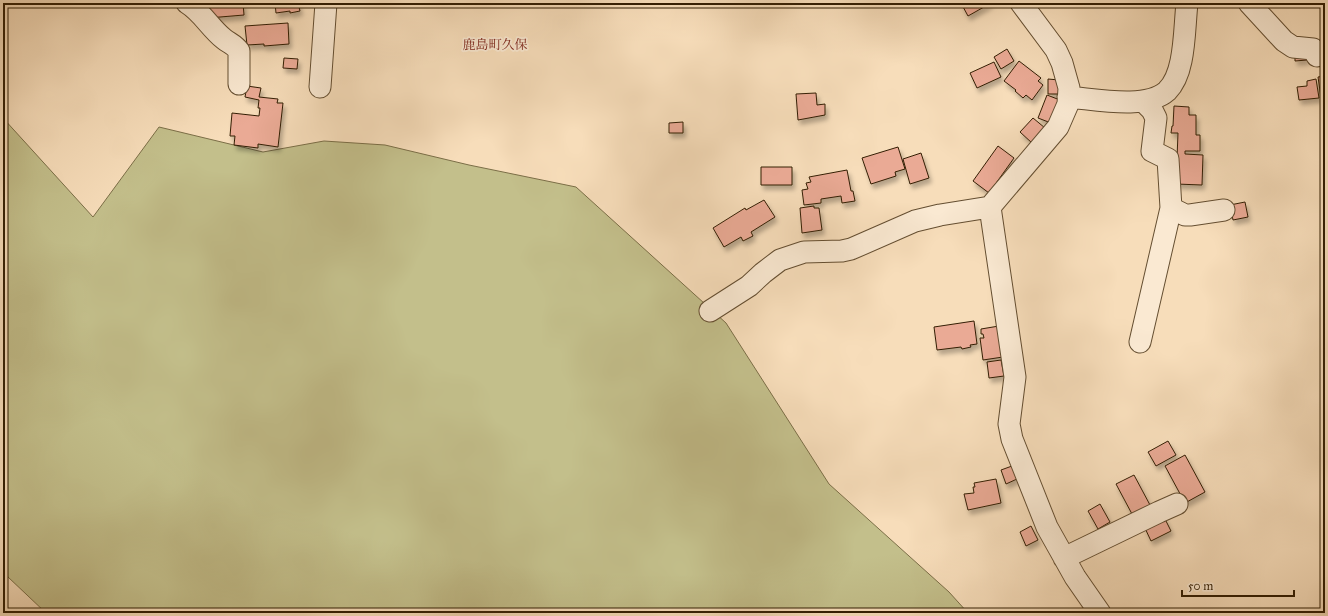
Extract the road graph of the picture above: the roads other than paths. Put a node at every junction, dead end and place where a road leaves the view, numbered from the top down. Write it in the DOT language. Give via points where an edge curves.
graph roads {
  1 [pos="187,3"];
  2 [pos="326,3"];
  3 [pos="1021,3"];
  4 [pos="1187,3"];
  5 [pos="1249,3"];
  6 [pos="1317,56"];
  7 [pos="239,84"];
  8 [pos="320,87"];
  9 [pos="1068,97"];
  10 [pos="1146,104"];
  11 [pos="990,207"];
  12 [pos="1172,208"];
  13 [pos="1224,210"];
  14 [pos="710,312"];
  15 [pos="1140,342"];
  16 [pos="1177,504"];
  17 [pos="1064,558"];
  18 [pos="1100,613"];
  1 -- 7 [label="street" via="196,9 217,33 237,47"];
  2 -- 8 [label="street"];
  3 -- 9 [label="street" via="1056,50 1070,88"];
  4 -- 9 [label="street" via="1181,60 1177,75 1167,91 1152,100 1140,102"];
  5 -- 6 [label="street" via="1284,41 1293,47 1313,49"];
  9 -- 11 [label="street" via="1068,104 1058,127"];
  10 -- 12 [label="street" via="1156,118 1152,151 1168,159"];
  11 -- 14 [label="street" via="915,221 851,249 804,252 780,260 749,286"];
  11 -- 17 [label="street" via="1015,377 1009,424 1012,440 1047,527"];
  12 -- 13 [label="street" via="1185,215"];
  12 -- 15 [label="street"];
  16 -- 17 [label="street"];
  17 -- 18 [label="street"];
}
